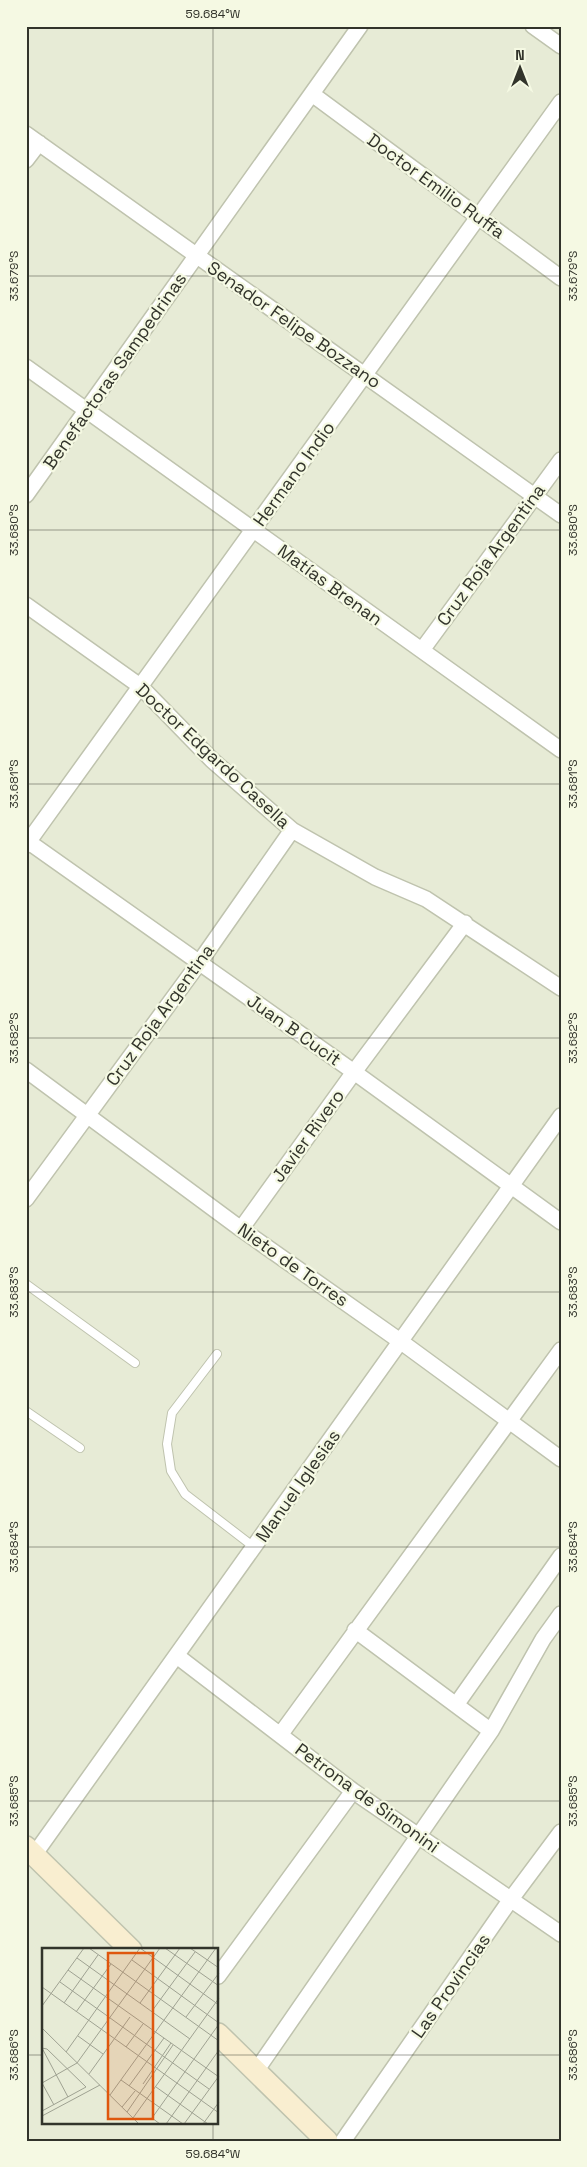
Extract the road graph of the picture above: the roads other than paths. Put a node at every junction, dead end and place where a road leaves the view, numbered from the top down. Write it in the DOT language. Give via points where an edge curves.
graph roads {
  1 [pos="360,26"];
  2 [pos="533,26"];
  3 [pos="561,46"];
  4 [pos="312,94"];
  5 [pos="561,102"];
  6 [pos="32,138"];
  7 [pos="26,160"];
  8 [pos="478,217"];
  9 [pos="197,256"];
  10 [pos="561,278"];
  11 [pos="26,367"];
  12 [pos="365,375"];
  13 [pos="87,410"];
  14 [pos="561,460"];
  15 [pos="26,495"];
  16 [pos="534,496"];
  17 [pos="561,515"];
  18 [pos="254,530"];
  19 [pos="26,605"];
  20 [pos="422,650"];
  21 [pos="140,686"];
  22 [pos="561,750"];
  23 [pos="292,830"];
  24 [pos="27,842"];
  25 [pos="465,923"];
  26 [pos="199,963"];
  27 [pos="561,988"];
  28 [pos="26,1070"];
  29 [pos="354,1072"];
  30 [pos="88,1114"];
  31 [pos="561,1116"];
  32 [pos="511,1187"];
  33 [pos="26,1199"];
  34 [pos="561,1222"];
  35 [pos="241,1229"];
  36 [pos="26,1284"];
  37 [pos="400,1341"];
  38 [pos="561,1350"];
  39 [pos="216,1354"];
  40 [pos="135,1363"];
  41 [pos="26,1411"];
  42 [pos="508,1422"];
  43 [pos="80,1448"];
  44 [pos="561,1459"];
  45 [pos="254,1547"];
  46 [pos="561,1556"];
  47 [pos="561,1614"];
  48 [pos="355,1630"];
  49 [pos="177,1656"];
  50 [pos="456,1705"];
  51 [pos="491,1731"];
  52 [pos="280,1735"];
  53 [pos="353,1791"];
  54 [pos="561,1832"];
  55 [pos="417,1836"];
  56 [pos="30,1851"];
  57 [pos="511,1899"];
  58 [pos="561,1934"];
  59 [pos="129,1948"];
  60 [pos="219,1975"];
  61 [pos="219,2035"];
  62 [pos="256,2071"];
  63 [pos="327,2141"];
  64 [pos="344,2141"];
  1 -- 4 [label="street, Benefactoras Sampedrinas"];
  2 -- 3 [label="street"];
  4 -- 8 [label="street, Doctor Emilio Ruffa"];
  4 -- 9 [label="street, Benefactoras Sampedrinas"];
  5 -- 8 [label="street, Hermano Indio"];
  6 -- 7 [label="street"];
  6 -- 9 [label="street, Senador Felipe Bozzano"];
  8 -- 10 [label="street, Doctor Emilio Ruffa"];
  8 -- 12 [label="street, Hermano Indio"];
  9 -- 12 [label="street, Senador Felipe Bozzano"];
  9 -- 13 [label="street, Benefactoras Sampedrinas"];
  11 -- 13 [label="street, Matías Brenan"];
  12 -- 16 [label="street, Senador Felipe Bozzano"];
  12 -- 18 [label="street, Hermano Indio"];
  13 -- 15 [label="street, Benefactoras Sampedrinas"];
  13 -- 18 [label="street, Matías Brenan"];
  14 -- 16 [label="street, Cruz Roja Argentina"];
  16 -- 17 [label="street, Senador Felipe Bozzano"];
  16 -- 20 [label="street, Cruz Roja Argentina"];
  18 -- 20 [label="street, Matías Brenan"];
  18 -- 21 [label="street, Hermano Indio"];
  19 -- 21 [label="street, Doctor Edgardo Casella"];
  20 -- 22 [label="street, Matías Brenan"];
  21 -- 23 [label="street, Doctor Edgardo Casella" via="212,760"];
  21 -- 24 [label="street, Hermano Indio"];
  23 -- 25 [label="street, Doctor Edgardo Casella" via="375,877 426,899"];
  23 -- 26 [label="street, Cruz Roja Argentina"];
  24 -- 26 [label="street, Juan B Cucit"];
  25 -- 27 [label="street, Doctor Edgardo Casella"];
  25 -- 29 [label="street, Javier Rivero"];
  26 -- 29 [label="street, Juan B Cucit"];
  26 -- 30 [label="street, Cruz Roja Argentina"];
  28 -- 30 [label="street, Nieto de Torres"];
  29 -- 32 [label="street, Juan B Cucit"];
  29 -- 35 [label="street, Javier Rivero"];
  30 -- 33 [label="street, Cruz Roja Argentina"];
  30 -- 35 [label="street, Nieto de Torres"];
  31 -- 32 [label="street, Manuel Iglesias"];
  32 -- 34 [label="street, Juan B Cucit"];
  32 -- 37 [label="street, Manuel Iglesias"];
  35 -- 37 [label="street, Nieto de Torres"];
  36 -- 40 [label="lane"];
  37 -- 42 [label="street, Nieto de Torres"];
  37 -- 45 [label="street, Manuel Iglesias"];
  38 -- 42 [label="street"];
  39 -- 45 [label="lane" via="172,1414 167,1444 171,1471 185,1494"];
  41 -- 43 [label="lane"];
  42 -- 44 [label="street, Nieto de Torres"];
  42 -- 48 [label="street"];
  45 -- 49 [label="street, Manuel Iglesias"];
  46 -- 50 [label="street"];
  47 -- 51 [label="street" via="543,1639"];
  48 -- 50 [label="street"];
  48 -- 52 [label="street"];
  49 -- 52 [label="street, Petrona de Simonini"];
  49 -- 56 [label="street, Manuel Iglesias"];
  50 -- 51 [label="street"];
  51 -- 55 [label="street"];
  52 -- 53 [label="street, Petrona de Simonini"];
  53 -- 55 [label="street, Petrona de Simonini"];
  53 -- 60 [label="street"];
  54 -- 57 [label="street, Las Provincias"];
  55 -- 57 [label="street, Petrona de Simonini"];
  55 -- 62 [label="street"];
  56 -- 59 [label="main road"];
  57 -- 58 [label="street, Petrona de Simonini"];
  57 -- 64 [label="street, Las Provincias"];
  61 -- 62 [label="main road"];
  62 -- 63 [label="main road"];
}
